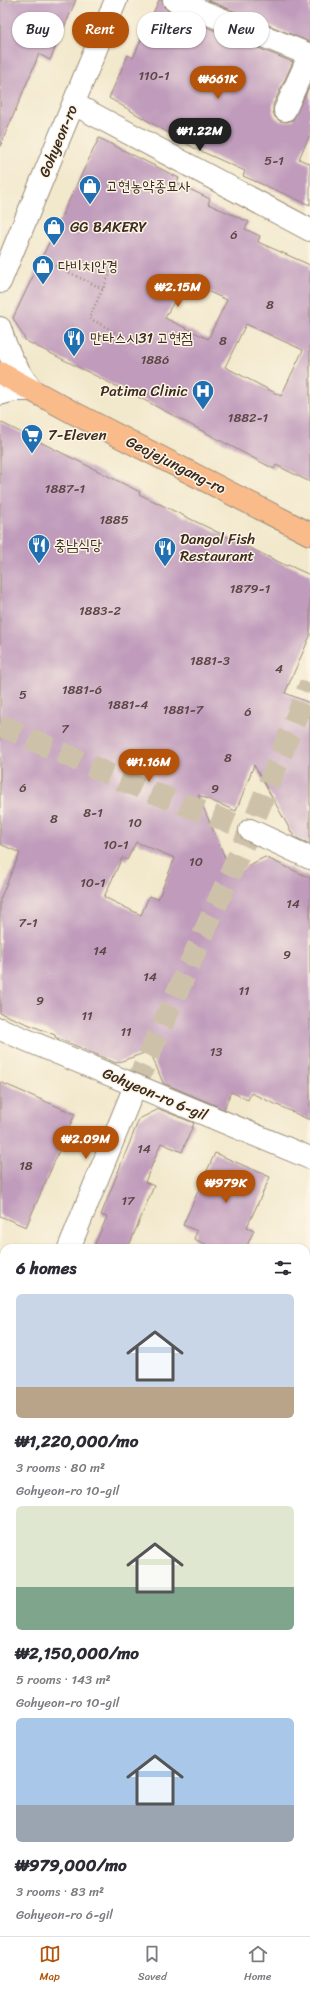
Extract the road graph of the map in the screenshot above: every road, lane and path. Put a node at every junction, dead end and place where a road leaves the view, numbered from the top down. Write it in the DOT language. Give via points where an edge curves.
graph roads {
  1 [pos="116,0"];
  2 [pos="174,0"];
  3 [pos="310,55"];
  4 [pos="74,104"];
  5 [pos="285,110"];
  6 [pos="310,230"];
  7 [pos="15,246"];
  8 [pos="116,261"];
  9 [pos="0,282"];
  10 [pos="103,289"];
  11 [pos="0,328"];
  12 [pos="117,334"];
  13 [pos="0,373"];
  14 [pos="32,390"];
  15 [pos="0,394"];
  16 [pos="310,534"];
  17 [pos="250,830"];
  18 [pos="310,858"];
  19 [pos="0,1028"];
  20 [pos="135,1086"];
  21 [pos="310,1158"];
  22 [pos="71,1244"];
  1 -- 4 [label="street, Gohyeon-ro"];
  2 -- 3 [label="street"];
  3 -- 5 [label="street"];
  4 -- 6 [label="street"];
  4 -- 7 [label="street, Gohyeon-ro"];
  7 -- 9 [label="street, Gohyeon-ro"];
  7 -- 10 [label="path"];
  8 -- 10 [label="path"];
  10 -- 12 [label="path" via="89,318"];
  11 -- 14 [label="street" via="4,345 21,377"];
  13 -- 14 [label="main road, Geojejungang-ro"];
  14 -- 15 [label="street" via="14,390"];
  14 -- 16 [label="main road, Geojejungang-ro"];
  17 -- 18 [label="street"];
  19 -- 20 [label="street, Gohyeon-ro 6-gil"];
  20 -- 21 [label="street, Gohyeon-ro 6-gil"];
  20 -- 22 [label="street"];
}
